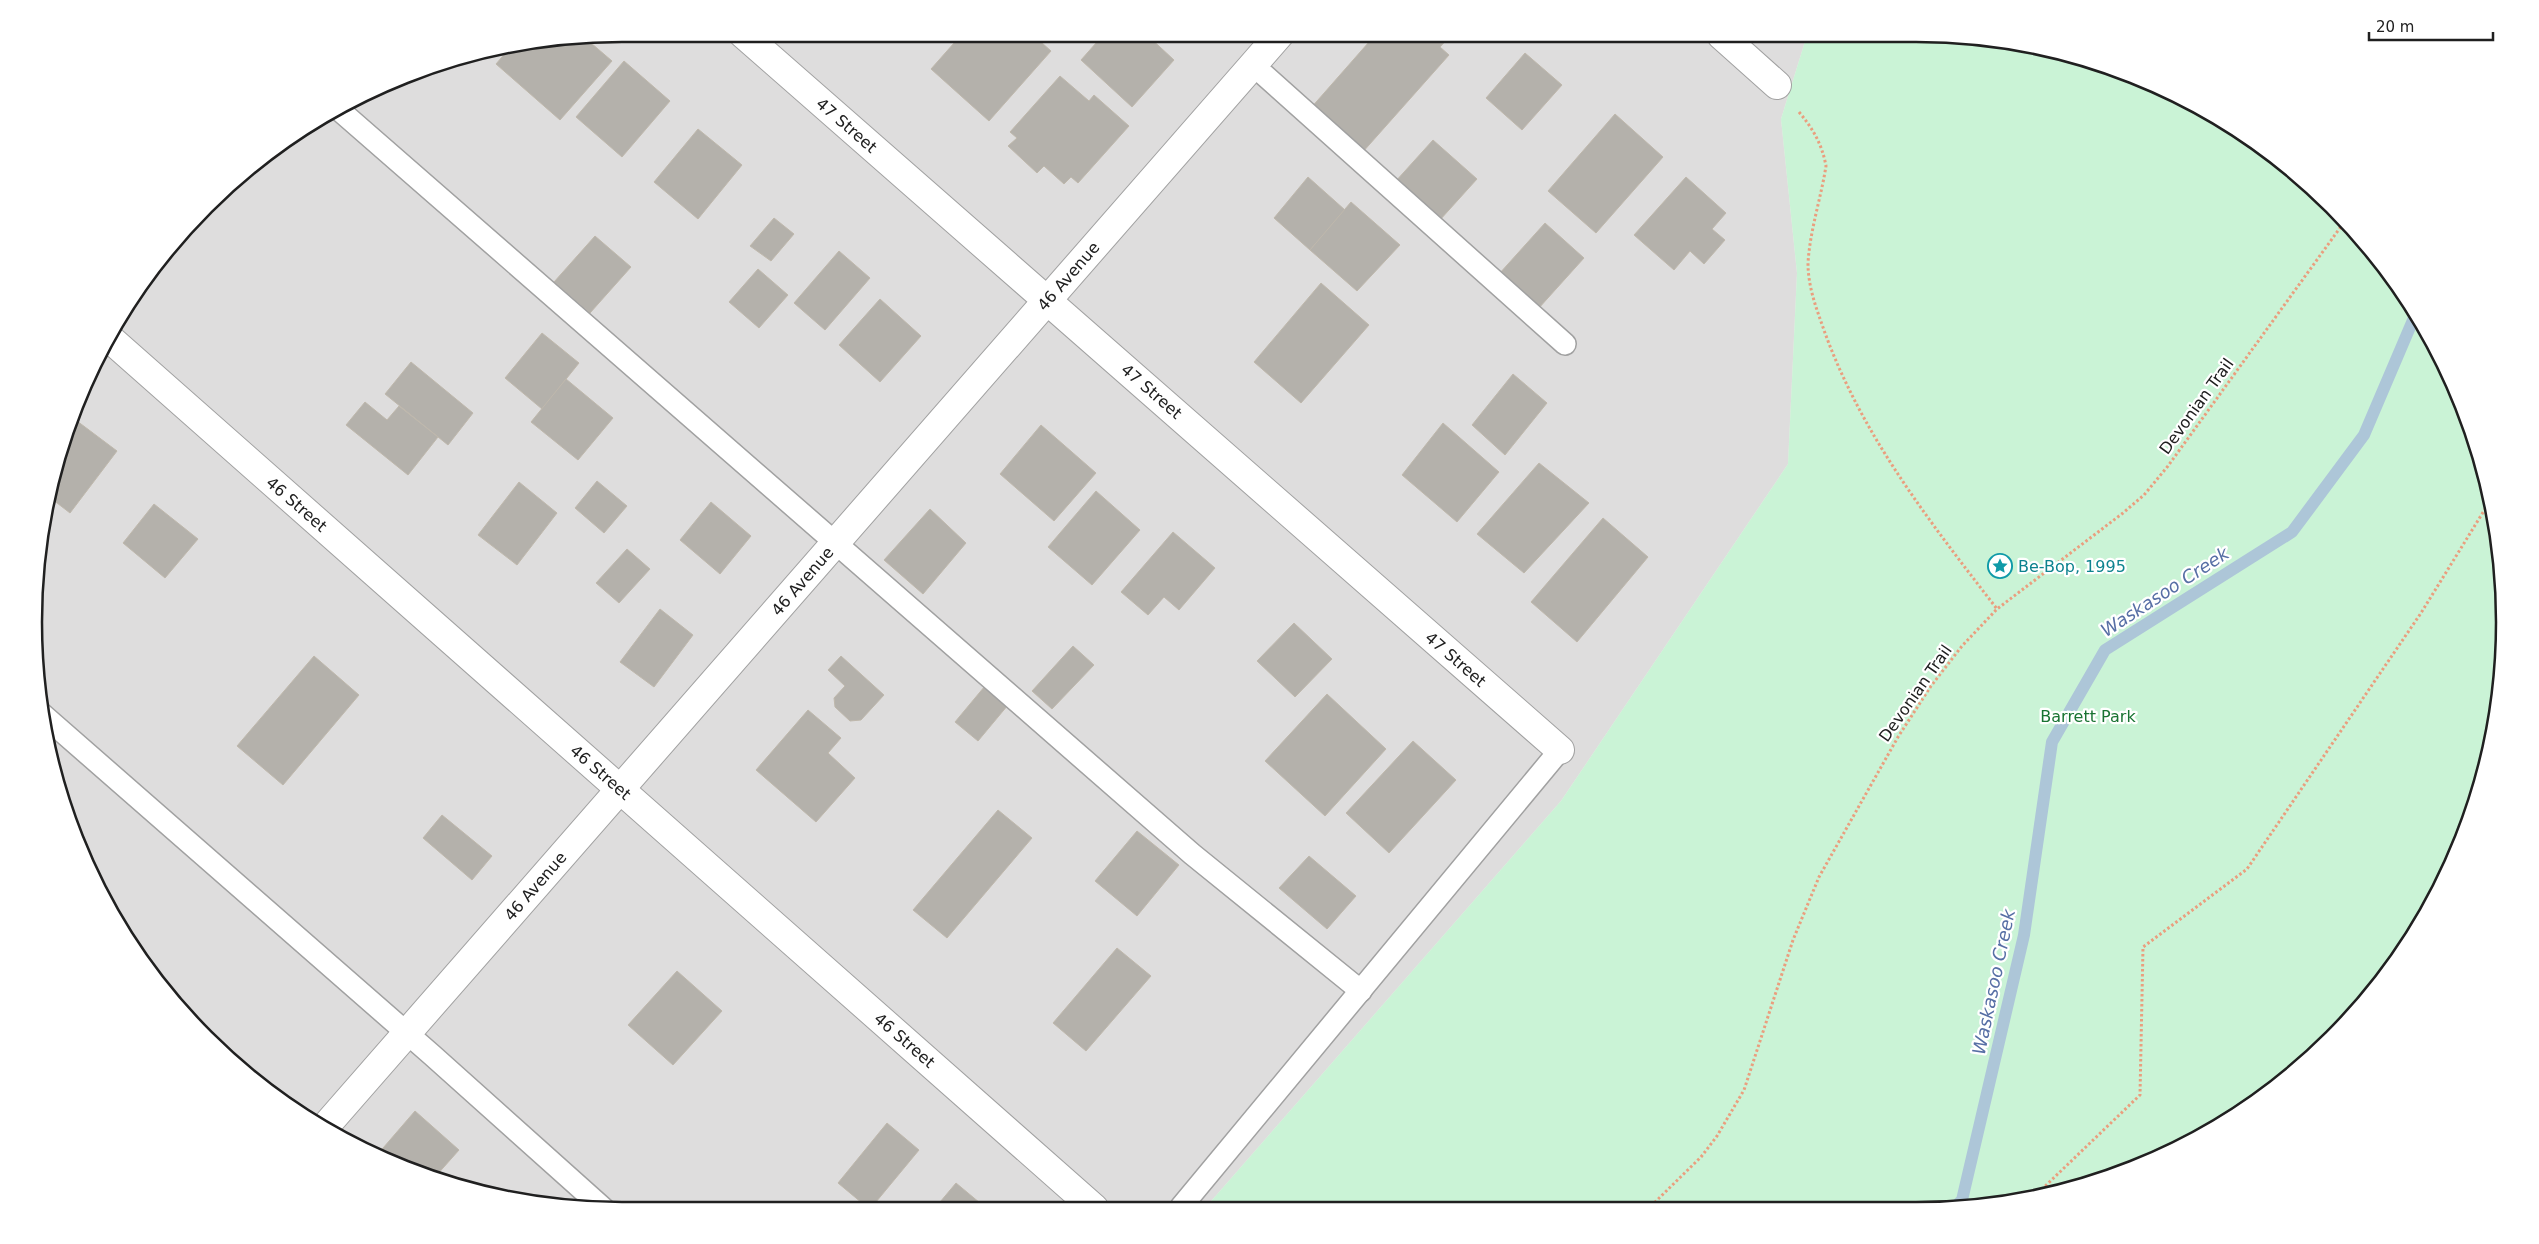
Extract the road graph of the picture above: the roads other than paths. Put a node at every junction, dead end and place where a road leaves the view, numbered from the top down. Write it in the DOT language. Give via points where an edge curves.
graph roads {
  1 [pos="752,42"];
  2 [pos="1273,42"];
  3 [pos="1728,42"];
  4 [pos="1253,65"];
  5 [pos="1777,85"];
  6 [pos="344,114"];
  7 [pos="1047,299"];
  8 [pos="114,343"];
  9 [pos="1565,344"];
  10 [pos="834,544"];
  11 [pos="52,722"];
  12 [pos="1560,750"];
  13 [pos="619,788"];
  14 [pos="1361,991"];
  15 [pos="407,1033"];
  16 [pos="329,1122"];
  17 [pos="595,1201"];
  18 [pos="1087,1202"];
  19 [pos="1185,1202"];
  1 -- 7 [label="street, 47 Street"];
  2 -- 4 [label="street, 46 Avenue"];
  3 -- 5 [label="street"];
  4 -- 7 [label="street, 46 Avenue"];
  4 -- 9 [label="lane"];
  6 -- 10 [label="lane"];
  7 -- 10 [label="street, 46 Avenue"];
  7 -- 12 [label="street, 47 Street"];
  8 -- 13 [label="street, 46 Street"];
  10 -- 13 [label="street, 46 Avenue"];
  10 -- 14 [label="lane" via="1192,854"];
  11 -- 15 [label="lane"];
  12 -- 14 [label="lane"];
  13 -- 15 [label="street, 46 Avenue"];
  13 -- 18 [label="street, 46 Street"];
  14 -- 19 [label="lane"];
  15 -- 16 [label="street, 46 Avenue"];
  15 -- 17 [label="lane"];
}
